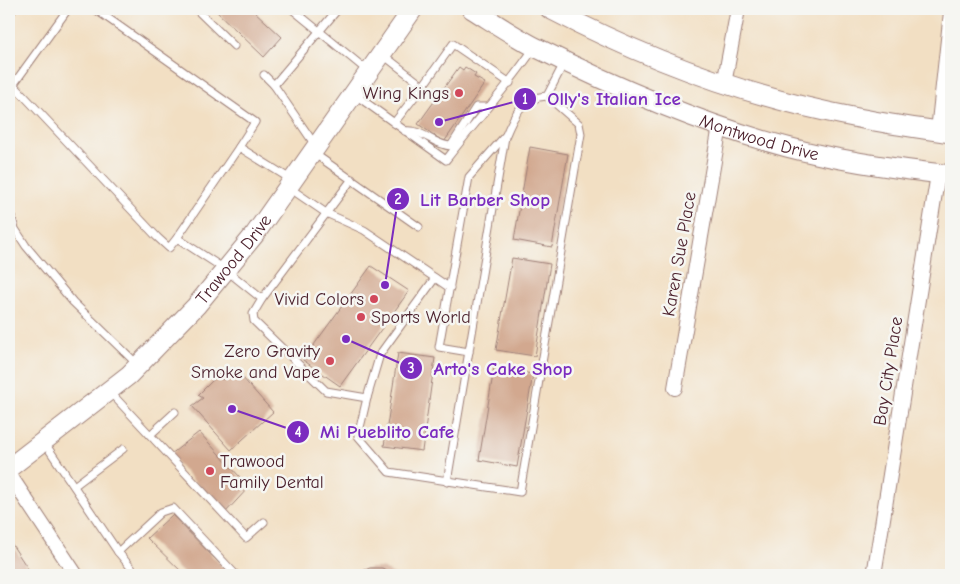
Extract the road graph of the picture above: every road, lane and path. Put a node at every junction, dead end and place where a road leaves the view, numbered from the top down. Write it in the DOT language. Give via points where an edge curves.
graph roads {
  1 [pos="13,9"];
  2 [pos="68,9"];
  3 [pos="95,9"];
  4 [pos="196,9"];
  5 [pos="292,9"];
  6 [pos="338,9"];
  7 [pos="413,9"];
  8 [pos="472,9"];
  9 [pos="550,9"];
  10 [pos="738,9"];
  11 [pos="951,12"];
  12 [pos="9,15"];
  13 [pos="320,32"];
  14 [pos="234,46"];
  15 [pos="535,47"];
  16 [pos="381,54"];
  17 [pos="565,61"];
  18 [pos="369,72"];
  19 [pos="264,75"];
  20 [pos="11,82"];
  21 [pos="510,83"];
  22 [pos="724,84"];
  23 [pos="274,85"];
  24 [pos="423,86"];
  25 [pos="353,94"];
  26 [pos="548,96"];
  27 [pos="488,107"];
  28 [pos="394,123"];
  29 [pos="720,126"];
  30 [pos="405,131"];
  31 [pos="945,132"];
  32 [pos="504,137"];
  33 [pos="239,147"];
  34 [pos="314,149"];
  35 [pos="945,174"];
  36 [pos="352,179"];
  37 [pos="290,184"];
  38 [pos="9,208"];
  39 [pos="326,213"];
  40 [pos="419,228"];
  41 [pos="177,238"];
  42 [pos="226,270"];
  43 [pos="435,278"];
  44 [pos="450,288"];
  45 [pos="262,300"];
  46 [pos="469,352"];
  47 [pos="138,366"];
  48 [pos="675,388"];
  49 [pos="109,392"];
  50 [pos="367,398"];
  51 [pos="175,412"];
  52 [pos="150,435"];
  53 [pos="44,442"];
  54 [pos="123,449"];
  55 [pos="9,468"];
  56 [pos="9,474"];
  57 [pos="447,482"];
  58 [pos="74,486"];
  59 [pos="264,522"];
  60 [pos="118,552"];
  61 [pos="76,575"];
  62 [pos="137,575"];
  63 [pos="236,575"];
  64 [pos="874,575"];
  1 -- 12 [label="lane"];
  2 -- 20 [label="lane"];
  3 -- 33 [label="lane" via="255,122"];
  4 -- 14 [label="lane"];
  5 -- 13 [label="lane"];
  6 -- 13 [label="lane"];
  7 -- 16 [label="main road, Trawood Drive"];
  8 -- 15 [label="main road, Montwood Drive"];
  9 -- 22 [label="main road" via="626,46"];
  10 -- 22 [label="street"];
  11 -- 31 [label="street"];
  13 -- 18 [label="lane"];
  13 -- 23 [label="lane"];
  15 -- 17 [label="main road, Montwood Drive"];
  15 -- 21 [label="lane"];
  16 -- 18 [label="main road, Trawood Drive"];
  16 -- 24 [label="lane"];
  17 -- 26 [label="lane"];
  17 -- 29 [label="main road, Montwood Drive" via="631,92"];
  18 -- 25 [label="main road, Trawood Drive"];
  19 -- 23 [label="lane"];
  20 -- 41 [label="lane" via="157,238 169,248"];
  21 -- 24 [label="lane" via="453,44"];
  21 -- 27 [label="lane"];
  22 -- 31 [label="main road" via="852,117"];
  23 -- 34 [label="lane"];
  24 -- 28 [label="lane"];
  25 -- 28 [label="lane"];
  25 -- 34 [label="main road, Trawood Drive"];
  26 -- 32 [label="lane" via="534,96 524,104"];
  26 -- 57 [label="lane" via="579,124 581,134 520,492"];
  27 -- 30 [label="lane" via="476,107 451,146 440,145 415,130"];
  27 -- 30 [label="lane" via="446,160"];
  28 -- 30 [label="lane"];
  29 -- 35 [label="main road, Montwood Drive" via="822,155"];
  29 -- 48 [label="street, Karen Sue Place"];
  32 -- 44 [label="lane" via="469,177"];
  32 -- 46 [label="lane"];
  33 -- 37 [label="lane"];
  33 -- 41 [label="lane"];
  34 -- 36 [label="lane"];
  34 -- 37 [label="main road, Trawood Drive"];
  35 -- 64 [label="street, Bay City Place"];
  36 -- 39 [label="lane"];
  36 -- 40 [label="lane"];
  37 -- 39 [label="lane"];
  37 -- 42 [label="main road, Trawood Drive"];
  38 -- 47 [label="lane" via="15,229 26,246 73,302"];
  39 -- 43 [label="lane" via="364,230"];
  39 -- 45 [label="lane"];
  41 -- 42 [label="lane"];
  42 -- 45 [label="lane"];
  42 -- 47 [label="main road, Trawood Drive"];
  43 -- 44 [label="lane"];
  43 -- 50 [label="lane" via="380,354"];
  44 -- 46 [label="lane" via="439,346"];
  45 -- 50 [label="lane" via="253,314 254,321 326,391"];
  46 -- 57 [label="lane"];
  47 -- 49 [label="main road, Trawood Drive"];
  49 -- 52 [label="lane"];
  49 -- 53 [label="main road, Trawood Drive"];
  50 -- 57 [label="lane" via="358,436 389,472"];
  51 -- 52 [label="lane"];
  52 -- 59 [label="lane" via="246,538"];
  53 -- 55 [label="main road, Trawood Drive"];
  53 -- 58 [label="lane"];
  54 -- 58 [label="lane"];
  56 -- 61 [label="street"];
  58 -- 60 [label="lane"];
  60 -- 62 [label="lane"];
  60 -- 63 [label="lane" via="161,512 173,508"];
}
